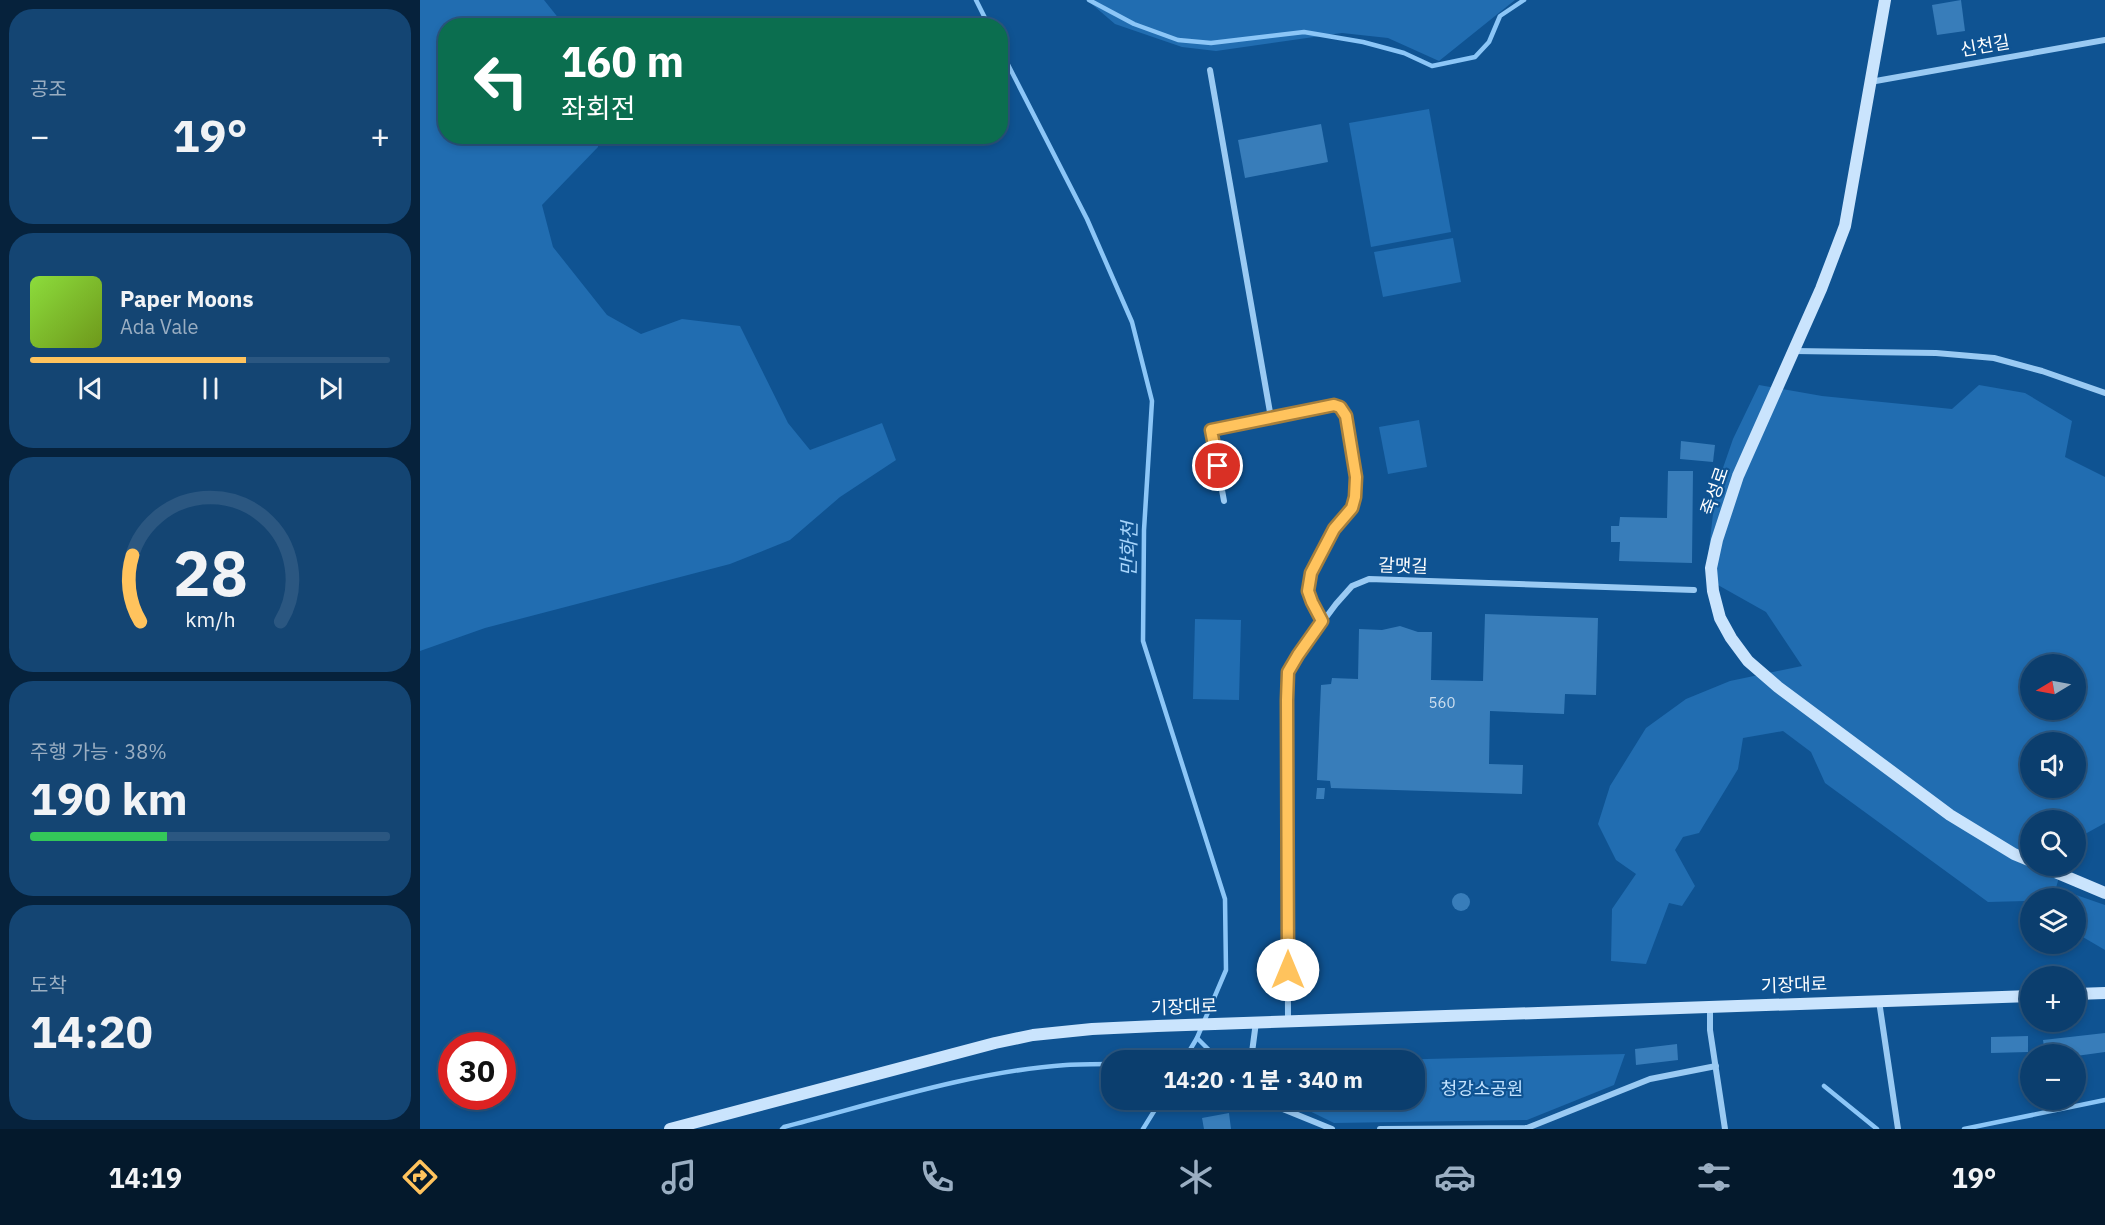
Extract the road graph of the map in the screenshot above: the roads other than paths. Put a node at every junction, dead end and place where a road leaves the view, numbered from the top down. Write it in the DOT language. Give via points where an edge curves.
graph roads {
  1 [pos="1885,0"];
  2 [pos="2105,40"];
  3 [pos="1210,70"];
  4 [pos="1870,82"];
  5 [pos="1793,351"];
  6 [pos="2105,393"];
  7 [pos="1271,418"];
  8 [pos="1224,501"];
  9 [pos="1694,590"];
  10 [pos="1322,621"];
  11 [pos="2020,856"];
  12 [pos="2065,876"];
  13 [pos="2105,893"];
  14 [pos="2105,993"];
  15 [pos="2086,994"];
  16 [pos="2020,996"];
  17 [pos="1879,1000"];
  18 [pos="1710,1006"];
  19 [pos="1288,1020"];
  20 [pos="1252,1022"];
  21 [pos="1251,1050"];
  22 [pos="1716,1066"];
  23 [pos="1285,1110"];
  24 [pos="670,1129"];
  25 [pos="1332,1129"];
  26 [pos="1380,1129"];
  27 [pos="1725,1129"];
  28 [pos="1898,1129"];
  1 -- 4 [label="main road, 죽성로"];
  2 -- 4 [label="street, 신천길"];
  3 -- 7 [label="street"];
  4 -- 5 [label="main road, 죽성로" via="1845,226"];
  5 -- 6 [label="street" via="1994,358"];
  5 -- 11 [label="main road, 죽성로" via="1738,476 1717,540 1712,568 1720,618 1748,661 1778,687 1950,815"];
  7 -- 8 [label="street" via="1211,430"];
  7 -- 10 [label="street" via="1334,405 1346,416 1356,477 1355,497 1311,573 1308,591"];
  9 -- 10 [label="street, 갈맷길" via="1369,579 1352,586"];
  10 -- 19 [label="street, 갈맷길" via="1288,672"];
  12 -- 13 [label="main road"];
  14 -- 15 [label="main road"];
  16 -- 17 [label="main road, 기장대로"];
  17 -- 18 [label="main road, 기장대로"];
  17 -- 28 [label="street"];
  18 -- 19 [label="main road, 기장대로"];
  18 -- 22 [label="street"];
  19 -- 20 [label="main road, 기장대로"];
  20 -- 21 [label="street"];
  20 -- 24 [label="main road, 기장대로" via="1092,1029 1014,1039"];
  22 -- 26 [label="street" via="1650,1079 1527,1128"];
  22 -- 27 [label="street"];
  23 -- 25 [label="street"];
}
